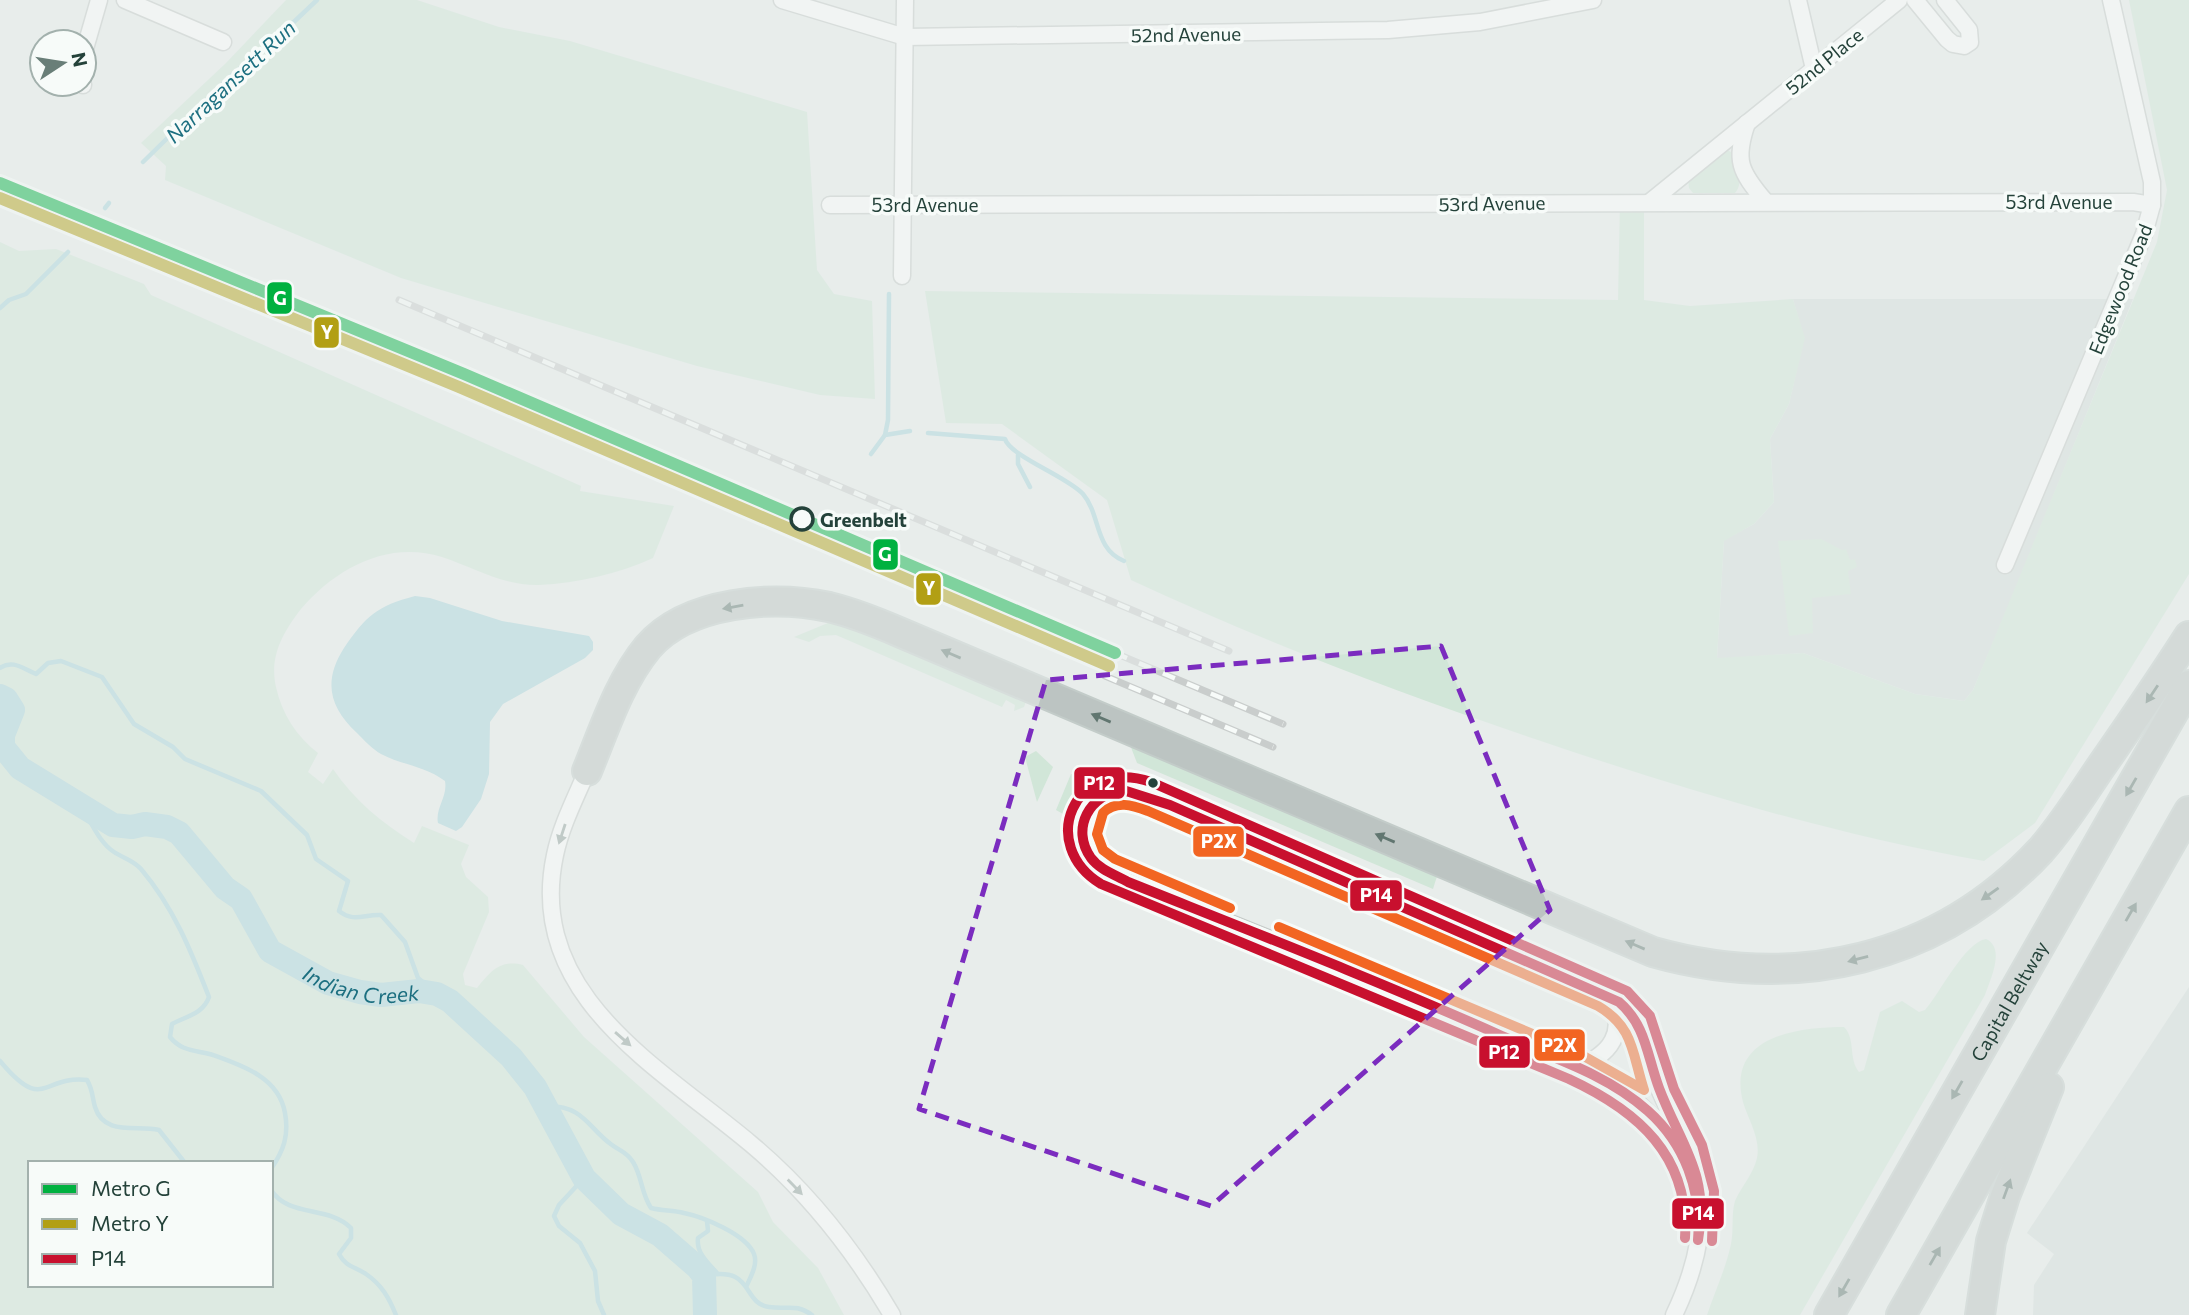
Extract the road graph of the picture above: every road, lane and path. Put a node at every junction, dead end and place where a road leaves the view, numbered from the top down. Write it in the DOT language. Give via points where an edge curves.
graph roads {
  1 [pos="99,0"];
  2 [pos="125,0"];
  3 [pos="782,0"];
  4 [pos="905,0"];
  5 [pos="1592,0"];
  6 [pos="1798,0"];
  7 [pos="1899,0"];
  8 [pos="1915,0"];
  9 [pos="1945,0"];
  10 [pos="2111,0"];
  11 [pos="91,28"];
  12 [pos="905,37"];
  13 [pos="223,43"];
  14 [pos="1814,69"];
  15 [pos="1748,121"];
  16 [pos="1765,201"];
  17 [pos="1650,202"];
  18 [pos="830,205"];
  19 [pos="902,205"];
  20 [pos="2152,205"];
  21 [pos="902,276"];
  22 [pos="2005,565"];
  23 [pos="2189,636"];
  24 [pos="2189,685"];
  25 [pos="587,771"];
  26 [pos="2189,811"];
  27 [pos="2106,956"];
  28 [pos="1604,993"];
  29 [pos="1571,1066"];
  30 [pos="1698,1191"];
  31 [pos="1981,1309"];
  32 [pos="892,1315"];
  33 [pos="1674,1315"];
  34 [pos="1829,1315"];
  35 [pos="1901,1315"];
  1 -- 11 [label="street"];
  2 -- 13 [label="street"];
  3 -- 12 [label="street, 52nd Avenue"];
  4 -- 12 [label="street"];
  5 -- 12 [label="street, 52nd Avenue" via="1480,22 1388,30"];
  6 -- 14 [label="street"];
  7 -- 14 [label="street, 52nd Place"];
  8 -- 9 [label="street" via="1953,44 1964,46 1970,42 1969,30"];
  10 -- 20 [label="street, Edgewood Road" via="2152,182"];
  12 -- 19 [label="street"];
  14 -- 15 [label="street, 52nd Place"];
  15 -- 16 [label="street" via="1738,148 1744,177"];
  15 -- 17 [label="street, 52nd Place"];
  16 -- 17 [label="street, 53rd Avenue"];
  16 -- 20 [label="street, 53rd Avenue" via="2133,201"];
  17 -- 19 [label="street, 53rd Avenue"];
  18 -- 19 [label="street, 53rd Avenue"];
  19 -- 21 [label="street"];
  20 -- 22 [label="street, Edgewood Road" via="2124,284"];
  23 -- 25 [label="highway, one-way" via="2063,823 1998,889 1923,936 1852,961 1794,970 1760,971 1653,953 1014,681 827,607 793,602 726,608 670,629 649,646 622,690"];
  24 -- 34 [label="highway, Capital Beltway, one-way"];
  25 -- 32 [label="street, one-way" via="561,833 552,883 559,946 571,975 590,1007 617,1035 795,1186 858,1263"];
  27 -- 26 [label="highway, one-way"];
  31 -- 27 [label="highway, one-way" via="1991,1241 2005,1196"];
  35 -- 27 [label="highway, one-way"];
  28 -- 29 [label="street" via="1615,1017 1614,1037 1600,1057"];
  28 -- 29 [label="street" via="1140,794 1109,792 1085,812 1083,836 1091,857 1128,882"];
  28 -- 30 [label="street" via="1627,1007 1642,1027 1657,1084 1690,1151"];
  29 -- 30 [label="street" via="1623,1091 1655,1117 1673,1141"];
  30 -- 33 [label="street" via="1698,1252 1690,1283"];
}
